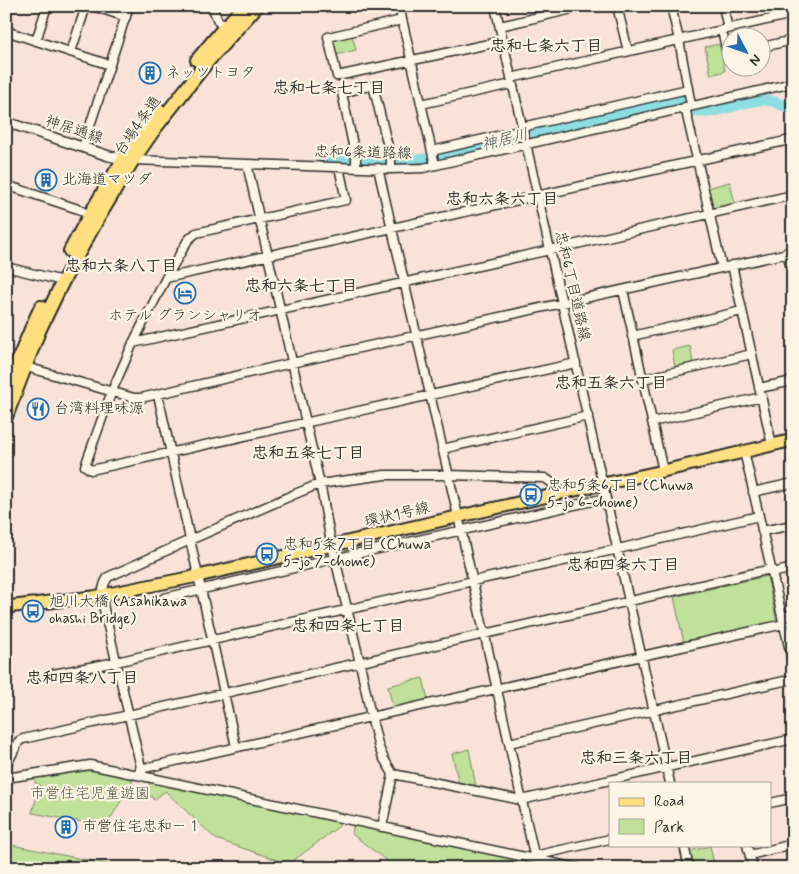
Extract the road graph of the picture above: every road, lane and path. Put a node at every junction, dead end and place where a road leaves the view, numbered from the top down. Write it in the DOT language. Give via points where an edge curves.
graph roads {
  1 [pos="47,6"];
  2 [pos="86,6"];
  3 [pos="94,6"];
  4 [pos="129,6"];
  5 [pos="212,6"];
  6 [pos="245,6"];
  7 [pos="258,6"];
  8 [pos="399,6"];
  9 [pos="495,6"];
  10 [pos="585,6"];
  11 [pos="617,6"];
  12 [pos="671,6"];
  13 [pos="723,6"];
  14 [pos="793,14"];
  15 [pos="126,17"];
  16 [pos="402,20"];
  17 [pos="500,26"];
  18 [pos="725,28"];
  19 [pos="734,28"];
  20 [pos="6,31"];
  21 [pos="228,31"];
  22 [pos="722,31"];
  23 [pos="678,40"];
  24 [pos="793,40"];
  25 [pos="36,41"];
  26 [pos="504,41"];
  27 [pos="772,45"];
  28 [pos="628,51"];
  29 [pos="71,52"];
  30 [pos="412,61"];
  31 [pos="110,65"];
  32 [pos="512,81"];
  33 [pos="793,83"];
  34 [pos="688,89"];
  35 [pos="421,104"];
  36 [pos="688,106"];
  37 [pos="6,122"];
  38 [pos="524,134"];
  39 [pos="793,141"];
  40 [pos="83,147"];
  41 [pos="434,158"];
  42 [pos="128,160"];
  43 [pos="698,160"];
  44 [pos="247,164"];
  45 [pos="356,164"];
  46 [pos="391,164"];
  47 [pos="339,167"];
  48 [pos="378,168"];
  49 [pos="6,185"];
  50 [pos="793,194"];
  51 [pos="538,195"];
  52 [pos="710,214"];
  53 [pos="93,217"];
  54 [pos="259,219"];
  55 [pos="393,228"];
  56 [pos="550,250"];
  57 [pos="790,252"];
  58 [pos="268,256"];
  59 [pos="732,266"];
  60 [pos="6,267"];
  61 [pos="722,268"];
  62 [pos="793,276"];
  63 [pos="166,278"];
  64 [pos="59,280"];
  65 [pos="405,282"];
  66 [pos="623,290"];
  67 [pos="562,303"];
  68 [pos="280,310"];
  69 [pos="742,311"];
  70 [pos="417,336"];
  71 [pos="632,336"];
  72 [pos="133,343"];
  73 [pos="752,354"];
  74 [pos="576,363"];
  75 [pos="292,364"];
  76 [pos="20,365"];
  77 [pos="642,379"];
  78 [pos="793,380"];
  79 [pos="759,388"];
  80 [pos="112,391"];
  81 [pos="6,392"];
  82 [pos="158,395"];
  83 [pos="431,396"];
  84 [pos="762,397"];
  85 [pos="588,416"];
  86 [pos="6,417"];
  87 [pos="305,422"];
  88 [pos="652,422"];
  89 [pos="793,440"];
  90 [pos="772,444"];
  91 [pos="442,449"];
  92 [pos="744,451"];
  93 [pos="170,453"];
  94 [pos="663,471"];
  95 [pos="449,475"];
  96 [pos="793,483"];
  97 [pos="320,484"];
  98 [pos="603,484"];
  99 [pos="753,492"];
  100 [pos="557,494"];
  101 [pos="606,498"];
  102 [pos="458,516"];
  103 [pos="759,516"];
  104 [pos="793,525"];
  105 [pos="462,530"];
  106 [pos="762,532"];
  107 [pos="190,540"];
  108 [pos="332,546"];
  109 [pos="618,550"];
  110 [pos="336,558"];
  111 [pos="793,568"];
  112 [pos="772,571"];
  113 [pos="198,576"];
  114 [pos="473,581"];
  115 [pos="201,590"];
  116 [pos="102,595"];
  117 [pos="164,598"];
  118 [pos="629,602"];
  119 [pos="6,607"];
  120 [pos="347,610"];
  121 [pos="793,614"];
  122 [pos="783,620"];
  123 [pos="484,634"];
  124 [pos="211,640"];
  125 [pos="642,655"];
  126 [pos="116,662"];
  127 [pos="360,663"];
  128 [pos="793,664"];
  129 [pos="48,675"];
  130 [pos="793,679"];
  131 [pos="497,688"];
  132 [pos="224,694"];
  133 [pos="654,711"];
  134 [pos="128,714"];
  135 [pos="371,716"];
  136 [pos="793,739"];
  137 [pos="509,743"];
  138 [pos="236,747"];
  139 [pos="6,766"];
  140 [pos="666,767"];
  141 [pos="142,772"];
  142 [pos="393,774"];
  143 [pos="6,778"];
  144 [pos="670,782"];
  145 [pos="793,798"];
  146 [pos="521,800"];
  147 [pos="772,803"];
  148 [pos="382,827"];
  149 [pos="609,839"];
  150 [pos="793,844"];
  151 [pos="684,846"];
  152 [pos="747,846"];
  153 [pos="750,855"];
  154 [pos="535,858"];
  155 [pos="577,868"];
  156 [pos="689,868"];
  157 [pos="752,868"];
  1 -- 25 [label="street"];
  2 -- 29 [label="street"];
  3 -- 15 [label="street"];
  4 -- 15 [label="street"];
  5 -- 21 [label="street" via="218,21"];
  6 -- 21 [label="highway, 台場4条通"];
  7 -- 21 [label="highway, 台場4条通"];
  8 -- 16 [label="street"];
  9 -- 17 [label="street, 忠和6丁目道路線"];
  10 -- 17 [label="street"];
  11 -- 28 [label="street"];
  12 -- 23 [label="street"];
  13 -- 18 [label="street"];
  14 -- 19 [label="street"];
  15 -- 31 [label="street"];
  16 -- 30 [label="street"];
  16 -- 30 [label="street" via="328,37 337,76"];
  17 -- 26 [label="street, 忠和6丁目道路線"];
  20 -- 25 [label="street"];
  21 -- 42 [label="highway, 台場4条通"];
  22 -- 23 [label="street"];
  23 -- 28 [label="street"];
  23 -- 34 [label="street"];
  24 -- 27 [label="street"];
  25 -- 29 [label="street"];
  26 -- 30 [label="street"];
  26 -- 32 [label="street, 忠和6丁目道路線"];
  28 -- 32 [label="street"];
  29 -- 31 [label="street"];
  30 -- 35 [label="street"];
  31 -- 40 [label="street"];
  32 -- 35 [label="street"];
  32 -- 38 [label="street, 忠和6丁目道路線"];
  33 -- 36 [label="street, 忠和6条道路線"];
  34 -- 36 [label="street"];
  34 -- 38 [label="street"];
  35 -- 41 [label="street"];
  36 -- 38 [label="street, 忠和6条道路線"];
  36 -- 43 [label="street"];
  37 -- 40 [label="street, 神居通線"];
  38 -- 41 [label="street"];
  38 -- 41 [label="street, 忠和6条道路線"];
  38 -- 51 [label="street, 忠和6丁目道路線"];
  39 -- 43 [label="street"];
  40 -- 42 [label="street, 神居通線"];
  41 -- 46 [label="street, 忠和6条道路線" via="423,168"];
  42 -- 44 [label="street, 忠和6条道路線"];
  42 -- 53 [label="highway, 台場4条通"];
  43 -- 51 [label="street"];
  43 -- 52 [label="street"];
  44 -- 47 [label="street, 忠和6条道路線"];
  44 -- 54 [label="street"];
  45 -- 46 [label="street" via="342,93 373,85"];
  45 -- 47 [label="street, 忠和6条道路線"];
  45 -- 48 [label="street, 忠和6条道路線"];
  46 -- 48 [label="street, 忠和6条道路線"];
  47 -- 54 [label="street" via="346,200"];
  48 -- 55 [label="street"];
  49 -- 53 [label="street"];
  50 -- 52 [label="street"];
  51 -- 55 [label="street"];
  51 -- 56 [label="street, 忠和6丁目道路線"];
  52 -- 56 [label="street"];
  52 -- 61 [label="street"];
  53 -- 64 [label="highway, 台場4条通"];
  54 -- 58 [label="street"];
  54 -- 63 [label="street" via="196,233 188,240"];
  55 -- 58 [label="street"];
  55 -- 65 [label="street"];
  56 -- 65 [label="street"];
  56 -- 67 [label="street, 忠和6丁目道路線"];
  57 -- 59 [label="street"];
  57 -- 62 [label="street"];
  58 -- 63 [label="street"];
  58 -- 68 [label="street"];
  59 -- 61 [label="street"];
  59 -- 69 [label="street"];
  60 -- 64 [label="street"];
  61 -- 66 [label="street"];
  63 -- 72 [label="street"];
  64 -- 76 [label="highway, 台場4条通" via="39,331"];
  65 -- 68 [label="street"];
  65 -- 70 [label="street"];
  66 -- 67 [label="street"];
  66 -- 71 [label="street"];
  67 -- 70 [label="street"];
  67 -- 74 [label="street, 忠和6丁目道路線"];
  68 -- 72 [label="street"];
  68 -- 75 [label="street"];
  69 -- 71 [label="street"];
  69 -- 73 [label="street"];
  70 -- 75 [label="street"];
  70 -- 83 [label="street"];
  71 -- 77 [label="street"];
  72 -- 80 [label="street"];
  73 -- 77 [label="street"];
  73 -- 79 [label="street"];
  74 -- 83 [label="street"];
  74 -- 85 [label="street, 忠和6丁目道路線"];
  75 -- 82 [label="street"];
  75 -- 87 [label="street"];
  76 -- 80 [label="street"];
  76 -- 81 [label="highway, 台場4条通"];
  76 -- 86 [label="highway, 台場4条通"];
  77 -- 88 [label="street"];
  78 -- 79 [label="street"];
  79 -- 84 [label="street"];
  80 -- 82 [label="street" via="134,398"];
  80 -- 93 [label="street" via="85,466 92,470"];
  82 -- 93 [label="street"];
  83 -- 87 [label="street"];
  83 -- 91 [label="street"];
  84 -- 88 [label="street"];
  84 -- 90 [label="street"];
  85 -- 91 [label="street"];
  85 -- 98 [label="street, 忠和6丁目道路線"];
  87 -- 93 [label="street"];
  87 -- 97 [label="street"];
  88 -- 94 [label="street"];
  89 -- 90 [label="main road, 環状1号線"];
  90 -- 92 [label="main road, 環状1号線"];
  91 -- 95 [label="street"];
  92 -- 94 [label="main road, 環状1号線"];
  92 -- 99 [label="street"];
  93 -- 107 [label="street"];
  94 -- 98 [label="main road, 環状1号線"];
  95 -- 97 [label="street" via="384,475"];
  95 -- 100 [label="street" via="545,478 552,483"];
  95 -- 102 [label="street"];
  96 -- 99 [label="street"];
  97 -- 107 [label="street"];
  97 -- 108 [label="street"];
  98 -- 100 [label="main road, 環状1号線"];
  98 -- 101 [label="street, 忠和6丁目道路線"];
  99 -- 103 [label="street"];
  100 -- 102 [label="main road, 環状1号線"];
  101 -- 105 [label="street"];
  101 -- 109 [label="street, 忠和6丁目道路線"];
  102 -- 105 [label="street"];
  102 -- 108 [label="main road, 環状1号線"];
  103 -- 106 [label="street"];
  103 -- 109 [label="street"];
  104 -- 106 [label="street"];
  105 -- 110 [label="street"];
  105 -- 114 [label="street"];
  106 -- 112 [label="street"];
  107 -- 113 [label="street"];
  107 -- 116 [label="street" via="108,577"];
  108 -- 110 [label="street"];
  108 -- 113 [label="main road, 環状1号線"];
  109 -- 114 [label="street"];
  109 -- 118 [label="street, 忠和6丁目道路線"];
  110 -- 115 [label="street"];
  110 -- 120 [label="street"];
  111 -- 112 [label="street"];
  112 -- 118 [label="street"];
  112 -- 122 [label="street"];
  113 -- 115 [label="street"];
  113 -- 116 [label="main road, 環状1号線"];
  114 -- 120 [label="street"];
  114 -- 123 [label="street"];
  115 -- 117 [label="street"];
  115 -- 124 [label="street"];
  116 -- 119 [label="main road, 環状1号線"];
  116 -- 126 [label="street"];
  118 -- 123 [label="street"];
  118 -- 125 [label="street, 忠和6丁目道路線"];
  120 -- 124 [label="street"];
  120 -- 127 [label="street"];
  121 -- 122 [label="street"];
  122 -- 125 [label="street"];
  122 -- 128 [label="street"];
  123 -- 127 [label="street"];
  123 -- 131 [label="street"];
  124 -- 126 [label="street"];
  124 -- 132 [label="street"];
  125 -- 131 [label="street"];
  125 -- 133 [label="street, 忠和6丁目道路線"];
  126 -- 129 [label="street"];
  126 -- 134 [label="street"];
  127 -- 132 [label="street"];
  127 -- 135 [label="street"];
  130 -- 133 [label="street"];
  131 -- 135 [label="street"];
  131 -- 137 [label="street"];
  132 -- 134 [label="street"];
  132 -- 138 [label="street"];
  133 -- 137 [label="street"];
  133 -- 140 [label="street, 忠和6丁目道路線"];
  134 -- 139 [label="street" via="23,739"];
  134 -- 141 [label="street"];
  135 -- 138 [label="street"];
  135 -- 142 [label="street" via="379,748"];
  136 -- 140 [label="street"];
  137 -- 146 [label="street"];
  138 -- 141 [label="street"];
  140 -- 144 [label="street, 忠和6丁目道路線"];
  140 -- 146 [label="street"];
  141 -- 143 [label="street" via="90,765"];
  141 -- 148 [label="street"];
  142 -- 146 [label="street"];
  142 -- 148 [label="street"];
  145 -- 147 [label="street"];
  146 -- 154 [label="street"];
  148 -- 154 [label="street"];
  149 -- 154 [label="street"];
  150 -- 153 [label="street"];
  151 -- 156 [label="street"];
  152 -- 153 [label="street"];
  153 -- 157 [label="street"];
  154 -- 155 [label="street"];
}
